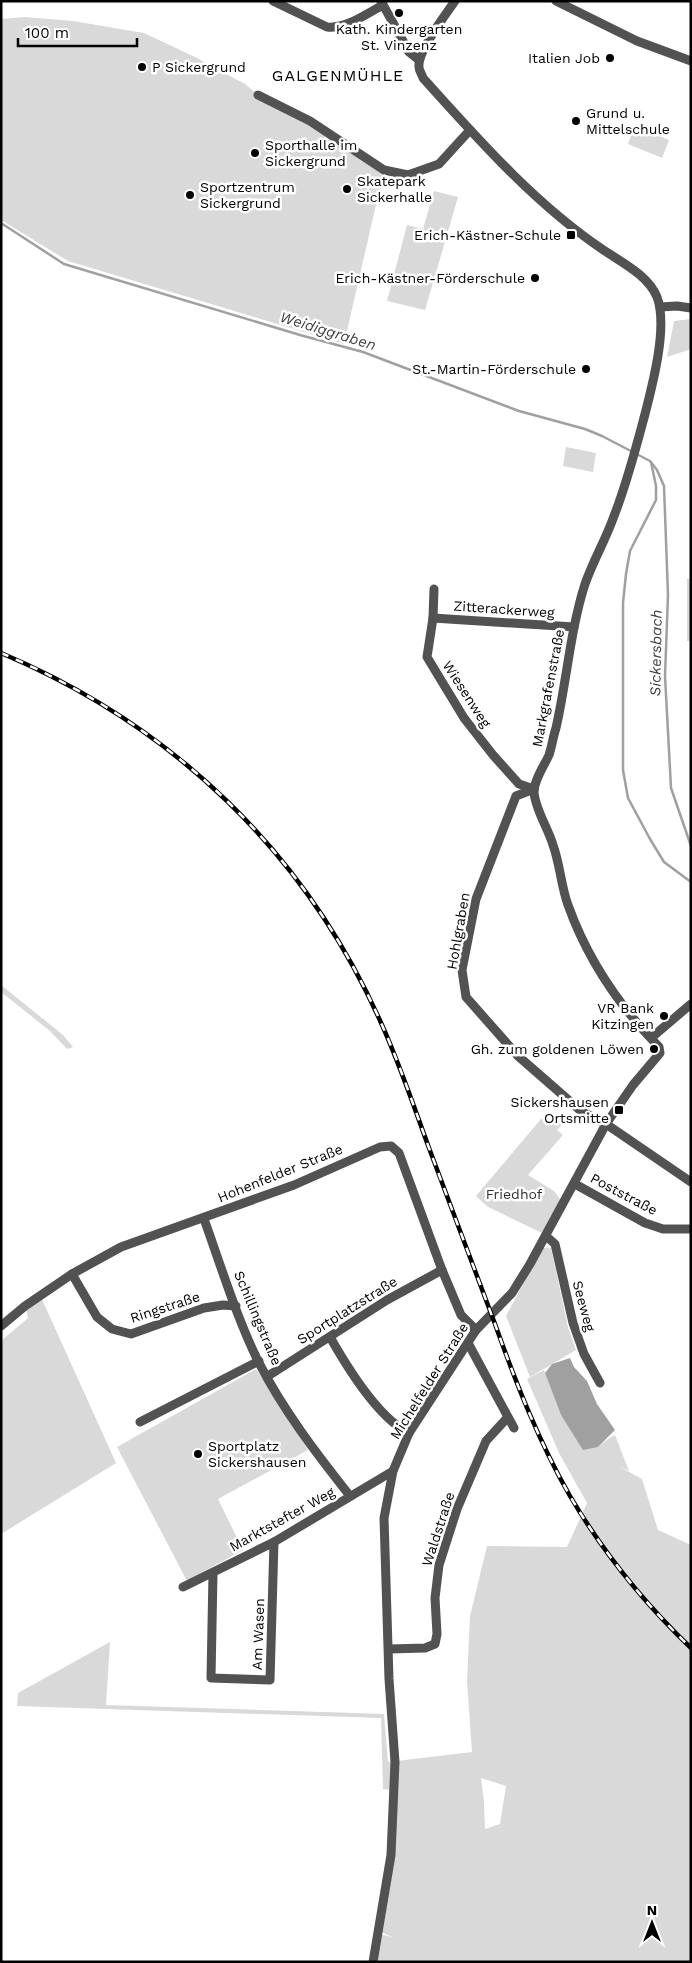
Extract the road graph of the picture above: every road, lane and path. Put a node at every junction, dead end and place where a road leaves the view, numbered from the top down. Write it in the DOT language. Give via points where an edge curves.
graph roads {
  1 [pos="273,1"];
  2 [pos="455,1"];
  3 [pos="556,1"];
  4 [pos="382,3"];
  5 [pos="419,60"];
  6 [pos="690,60"];
  7 [pos="258,95"];
  8 [pos="470,130"];
  9 [pos="660,307"];
  10 [pos="691,308"];
  11 [pos="434,589"];
  12 [pos="433,618"];
  13 [pos="574,627"];
  14 [pos="534,789"];
  15 [pos="691,1004"];
  16 [pos="651,1038"];
  17 [pos="606,1124"];
  18 [pos="691,1182"];
  19 [pos="575,1184"];
  20 [pos="204,1219"];
  21 [pos="691,1229"];
  22 [pos="546,1236"];
  23 [pos="442,1270"];
  24 [pos="72,1274"];
  25 [pos="236,1306"];
  26 [pos="1,1326"];
  27 [pos="476,1330"];
  28 [pos="330,1337"];
  29 [pos="468,1343"];
  30 [pos="258,1361"];
  31 [pos="268,1376"];
  32 [pos="600,1383"];
  33 [pos="507,1418"];
  34 [pos="140,1422"];
  35 [pos="514,1428"];
  36 [pos="409,1432"];
  37 [pos="393,1470"];
  38 [pos="350,1496"];
  39 [pos="274,1542"];
  40 [pos="213,1572"];
  41 [pos="183,1587"];
  42 [pos="389,1649"];
  43 [pos="373,1962"];
  1 -- 4 [label="street" via="335,28"];
  2 -- 5 [label="street"];
  3 -- 6 [label="street" via="636,41"];
  4 -- 5 [label="street" via="409,52"];
  5 -- 8 [label="street" via="423,78"];
  7 -- 8 [label="street" via="310,121 384,170 408,175 439,164"];
  8 -- 9 [label="street" via="555,215 640,274 653,288"];
  9 -- 10 [label="street"];
  9 -- 13 [label="street, Markgrafenstraße" via="660,337 634,459 614,519 586,582"];
  11 -- 12 [label="street, Wiesenweg"];
  12 -- 13 [label="street, Zitterackerweg"];
  12 -- 14 [label="street, Wiesenweg" via="427,657 464,718 493,755 519,784"];
  13 -- 14 [label="street, Markgrafenstraße" via="550,751"];
  14 -- 16 [label="street" via="553,844 566,902 576,925 614,991"];
  14 -- 17 [label="street, Hohlgraben" via="516,796 476,899 462,970 466,998 518,1056 581,1111"];
  15 -- 16 [label="street"];
  16 -- 17 [label="street, Michelfelder Straße" via="660,1053"];
  17 -- 18 [label="street, Hohlgraben"];
  17 -- 19 [label="street, Michelfelder Straße"];
  19 -- 21 [label="street, Poststraße" via="645,1223 663,1229"];
  19 -- 22 [label="street, Michelfelder Straße"];
  20 -- 23 [label="street, Hohenfelder Straße" via="294,1185 380,1147 391,1146 398,1154"];
  20 -- 24 [label="street, Hohenfelder Straße" via="121,1247"];
  20 -- 25 [label="street, Schillingstraße"];
  22 -- 27 [label="street, Michelfelder Straße" via="512,1293"];
  22 -- 32 [label="street, Seeweg" via="555,1244 573,1323 584,1354"];
  23 -- 27 [label="street, Hohenfelder Straße" via="461,1315"];
  23 -- 28 [label="street, Sportplatzstraße"];
  24 -- 25 [label="street, Ringstraße" via="97,1317 112,1329 131,1334 204,1308"];
  24 -- 26 [label="street, Hohenfelder Straße"];
  25 -- 30 [label="street, Schillingstraße"];
  27 -- 29 [label="street, Michelfelder Straße"];
  28 -- 31 [label="street, Sportplatzstraße"];
  28 -- 36 [label="street" via="348,1368 391,1422"];
  29 -- 33 [label="street"];
  29 -- 36 [label="street, Michelfelder Straße"];
  30 -- 31 [label="street, Schillingstraße"];
  30 -- 34 [label="street"];
  31 -- 38 [label="street, Schillingstraße" via="284,1407"];
  33 -- 35 [label="street"];
  33 -- 42 [label="street, Waldstraße" via="486,1440 457,1509 439,1565 435,1644 425,1648"];
  36 -- 37 [label="street, Michelfelder Straße"];
  37 -- 38 [label="street, Marktstefter Weg"];
  37 -- 42 [label="street, Michelfelder Straße" via="384,1518"];
  38 -- 39 [label="street, Marktstefter Weg"];
  39 -- 40 [label="street, Marktstefter Weg"];
  39 -- 40 [label="street, Am Wasen" via="270,1680 211,1678"];
  40 -- 41 [label="street, Marktstefter Weg"];
  42 -- 43 [label="street, Michelfelder Straße" via="395,1762 391,1855"];
}
